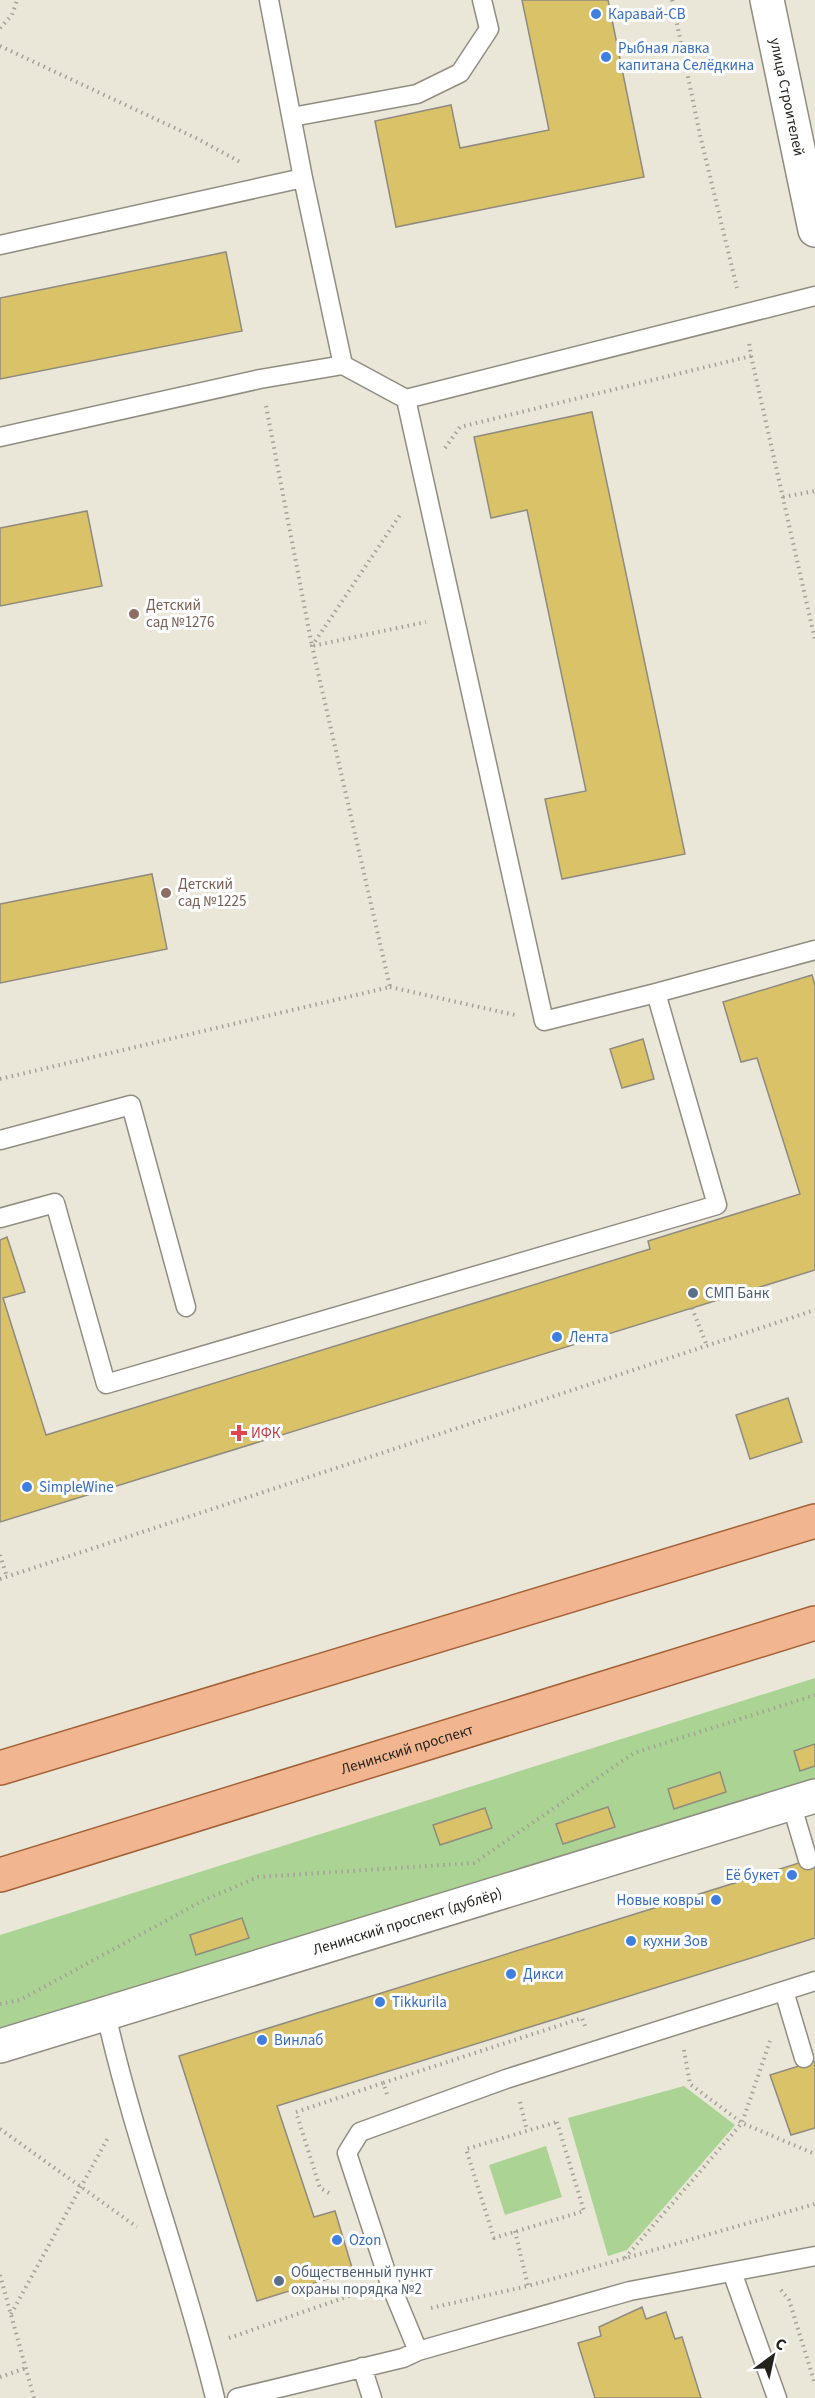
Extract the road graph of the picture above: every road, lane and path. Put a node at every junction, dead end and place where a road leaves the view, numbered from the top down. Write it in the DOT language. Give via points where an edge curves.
graph roads {
  1 [pos="16,0"];
  2 [pos="269,0"];
  3 [pos="482,0"];
  4 [pos="672,0"];
  5 [pos="767,0"];
  6 [pos="0,28"];
  7 [pos="0,46"];
  8 [pos="291,117"];
  9 [pos="303,178"];
  10 [pos="278,184"];
  11 [pos="815,230"];
  12 [pos="0,245"];
  13 [pos="815,296"];
  14 [pos="743,313"];
  15 [pos="751,356"];
  16 [pos="343,365"];
  17 [pos="260,379"];
  18 [pos="406,399"];
  19 [pos="0,437"];
  20 [pos="423,480"];
  21 [pos="815,491"];
  22 [pos="783,497"];
  23 [pos="453,616"];
  24 [pos="815,640"];
  25 [pos="312,646"];
  26 [pos="815,950"];
  27 [pos="390,987"];
  28 [pos="656,993"];
  29 [pos="544,1021"];
  30 [pos="0,1079"];
  31 [pos="0,1140"];
  32 [pos="0,1218"];
  33 [pos="186,1307"];
  34 [pos="692,1308"];
  35 [pos="815,1310"];
  36 [pos="706,1346"];
  37 [pos="815,1521"];
  38 [pos="0,1555"];
  39 [pos="7,1577"];
  40 [pos="0,1579"];
  41 [pos="815,1623"];
  42 [pos="815,1695"];
  43 [pos="0,1768"];
  44 [pos="803,1799"];
  45 [pos="808,1860"];
  46 [pos="0,1875"];
  47 [pos="815,1981"];
  48 [pos="784,1991"];
  49 [pos="0,2004"];
  50 [pos="106,2014"];
  51 [pos="680,2025"];
  52 [pos="772,2036"];
  53 [pos="0,2046"];
  54 [pos="804,2058"];
  55 [pos="742,2123"];
  56 [pos="0,2129"];
  57 [pos="103,2147"];
  58 [pos="815,2154"];
  59 [pos="81,2187"];
  60 [pos="815,2204"];
  61 [pos="137,2227"];
  62 [pos="515,2231"];
  63 [pos="815,2256"];
  64 [pos="626,2258"];
  65 [pos="761,2267"];
  66 [pos="732,2272"];
  67 [pos="0,2275"];
  68 [pos="528,2286"];
  69 [pos="11,2314"];
  70 [pos="405,2315"];
  71 [pos="203,2347"];
  72 [pos="418,2351"];
  73 [pos="362,2367"];
  74 [pos="26,2368"];
  75 [pos="0,2377"];
  76 [pos="815,2384"];
  77 [pos="34,2398"];
  78 [pos="215,2398"];
  79 [pos="237,2398"];
  80 [pos="372,2398"];
  81 [pos="777,2398"];
  1 -- 6 [label="path" via="12,15"];
  2 -- 8 [label="lane"];
  3 -- 8 [label="lane" via="489,29 460,73 417,94"];
  4 -- 14 [label="path"];
  5 -- 11 [label="street, улица Строителей"];
  7 -- 10 [label="path" via="196,138"];
  8 -- 9 [label="lane"];
  9 -- 10 [label="lane"];
  9 -- 16 [label="lane"];
  10 -- 12 [label="lane"];
  13 -- 14 [label="lane"];
  14 -- 15 [label="path"];
  14 -- 18 [label="lane"];
  15 -- 20 [label="path" via="460,427"];
  15 -- 22 [label="path"];
  16 -- 17 [label="lane"];
  16 -- 18 [label="lane"];
  17 -- 19 [label="lane"];
  17 -- 25 [label="path"];
  18 -- 20 [label="lane"];
  20 -- 23 [label="lane"];
  20 -- 25 [label="path"];
  21 -- 22 [label="path"];
  22 -- 24 [label="path"];
  23 -- 25 [label="path"];
  23 -- 29 [label="lane"];
  25 -- 27 [label="path"];
  26 -- 28 [label="lane"];
  27 -- 29 [label="path"];
  27 -- 30 [label="path"];
  28 -- 29 [label="lane"];
  28 -- 32 [label="lane" via="717,1205 106,1384 55,1203"];
  31 -- 33 [label="lane" via="131,1105"];
  34 -- 36 [label="path"];
  35 -- 36 [label="path"];
  36 -- 39 [label="path"];
  37 -- 43 [label="main road"];
  38 -- 39 [label="path"];
  39 -- 40 [label="path"];
  41 -- 46 [label="main road, Ленинский проспект"];
  42 -- 49 [label="path" via="634,1753 474,1863 258,1877 204,1900 20,2000"];
  44 -- 45 [label="lane"];
  44 -- 50 [label="street, Ленинский проспект (дублёр)"];
  47 -- 48 [label="lane"];
  48 -- 51 [label="lane"];
  48 -- 54 [label="lane"];
  50 -- 53 [label="street, Ленинский проспект (дублёр)"];
  50 -- 71 [label="lane"];
  51 -- 55 [label="path" via="690,2084"];
  51 -- 70 [label="lane" via="506,2079 360,2132 347,2153 389,2281"];
  52 -- 55 [label="path"];
  55 -- 58 [label="path"];
  55 -- 64 [label="path"];
  56 -- 59 [label="path"];
  57 -- 59 [label="path"];
  59 -- 61 [label="path"];
  59 -- 69 [label="path"];
  60 -- 64 [label="path"];
  62 -- 62 [label="path" via="494,2238 466,2149 556,2122 584,2211"];
  62 -- 68 [label="path"];
  63 -- 65 [label="lane"];
  64 -- 68 [label="path"];
  65 -- 66 [label="lane"];
  65 -- 76 [label="path" via="789,2300"];
  66 -- 72 [label="lane" via="630,2291"];
  66 -- 81 [label="lane"];
  67 -- 69 [label="path"];
  68 -- 70 [label="path"];
  69 -- 74 [label="path"];
  70 -- 71 [label="path" via="369,2289"];
  70 -- 72 [label="lane"];
  71 -- 78 [label="lane"];
  72 -- 73 [label="lane"];
  73 -- 79 [label="lane"];
  73 -- 80 [label="lane"];
  74 -- 75 [label="path"];
  74 -- 77 [label="path"];
}
